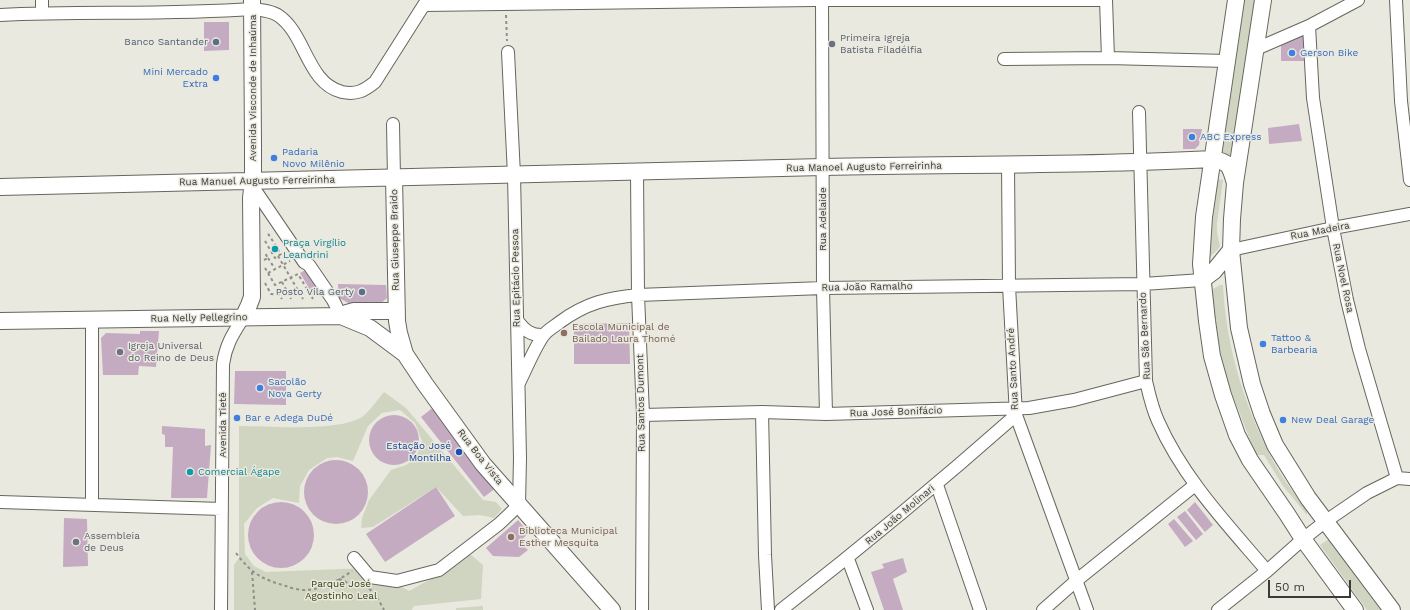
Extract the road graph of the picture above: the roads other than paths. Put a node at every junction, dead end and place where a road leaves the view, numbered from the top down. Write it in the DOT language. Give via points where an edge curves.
graph roads {
  1 [pos="42,0"];
  2 [pos="822,0"];
  3 [pos="1106,0"];
  4 [pos="1236,0"];
  5 [pos="1263,0"];
  6 [pos="1358,0"];
  7 [pos="1396,0"];
  8 [pos="425,2"];
  9 [pos="252,4"];
  10 [pos="42,13"];
  11 [pos="0,15"];
  12 [pos="1309,26"];
  13 [pos="1256,49"];
  14 [pos="508,52"];
  15 [pos="1108,58"];
  16 [pos="1004,60"];
  17 [pos="1227,61"];
  18 [pos="1139,112"];
  19 [pos="393,124"];
  20 [pos="1213,159"];
  21 [pos="1141,163"];
  22 [pos="1008,164"];
  23 [pos="822,167"];
  24 [pos="637,172"];
  25 [pos="514,175"];
  26 [pos="394,178"];
  27 [pos="1410,180"];
  28 [pos="1235,183"];
  29 [pos="253,184"];
  30 [pos="0,187"];
  31 [pos="1410,214"];
  32 [pos="1333,228"];
  33 [pos="1231,250"];
  34 [pos="1202,280"];
  35 [pos="1143,284"];
  36 [pos="1009,286"];
  37 [pos="823,288"];
  38 [pos="638,295"];
  39 [pos="397,311"];
  40 [pos="341,316"];
  41 [pos="243,318"];
  42 [pos="92,320"];
  43 [pos="517,320"];
  44 [pos="0,321"];
  45 [pos="544,336"];
  46 [pos="405,354"];
  47 [pos="1146,380"];
  48 [pos="518,383"];
  49 [pos="762,412"];
  50 [pos="1015,412"];
  51 [pos="826,414"];
  52 [pos="643,415"];
  53 [pos="1397,478"];
  54 [pos="1410,479"];
  55 [pos="937,485"];
  56 [pos="1196,485"];
  57 [pos="0,502"];
  58 [pos="92,505"];
  59 [pos="519,505"];
  60 [pos="222,509"];
  61 [pos="1326,521"];
  62 [pos="1303,539"];
  63 [pos="848,559"];
  64 [pos="357,561"];
  65 [pos="1267,571"];
  66 [pos="1077,580"];
  67 [pos="221,610"];
  68 [pos="612,610"];
  69 [pos="642,610"];
  70 [pos="768,610"];
  71 [pos="782,610"];
  72 [pos="867,610"];
  73 [pos="980,610"];
  74 [pos="1043,610"];
  75 [pos="1087,610"];
  76 [pos="1218,610"];
  77 [pos="1355,610"];
  78 [pos="1392,610"];
  1 -- 10 [label="street"];
  2 -- 3 [label="street"];
  2 -- 8 [label="street"];
  2 -- 23 [label="street, Rua Adelaide"];
  3 -- 15 [label="street"];
  4 -- 17 [label="main road"];
  5 -- 13 [label="main road"];
  6 -- 12 [label="street"];
  7 -- 27 [label="street" via="1401,101"];
  8 -- 9 [label="street" via="375,82 358,93 334,90 324,83 291,28 278,15"];
  9 -- 10 [label="street" via="157,12"];
  9 -- 29 [label="main road, Avenida Visconde de Inhaúma"];
  10 -- 11 [label="street"];
  12 -- 13 [label="street"];
  12 -- 32 [label="street, Rua Noel Rosa" via="1313,98"];
  13 -- 28 [label="main road"];
  14 -- 25 [label="street, Rua Epitácio Pessoa"];
  15 -- 16 [label="street"];
  15 -- 17 [label="street"];
  17 -- 20 [label="main road"];
  18 -- 21 [label="street, Rua São Bernardo"];
  19 -- 26 [label="street, Rua Giuseppe Braido"];
  20 -- 21 [label="main road, Rua Manoel Augusto Ferreirinha"];
  20 -- 28 [label="main road" via="1230,166"];
  20 -- 34 [label="main road" via="1204,217"];
  21 -- 22 [label="main road, Rua Manoel Augusto Ferreirinha"];
  21 -- 35 [label="street, Rua São Bernardo"];
  22 -- 23 [label="main road, Rua Manoel Augusto Ferreirinha"];
  22 -- 36 [label="street, Rua Santo André"];
  23 -- 24 [label="main road, Rua Manoel Augusto Ferreirinha"];
  23 -- 37 [label="street, Rua Adelaide"];
  24 -- 25 [label="main road, Rua Manoel Augusto Ferreirinha"];
  24 -- 38 [label="street, Rua Santos Dumont"];
  25 -- 26 [label="main road, Rua Manuel Augusto Ferreirinha"];
  25 -- 43 [label="street, Rua Epitácio Pessoa"];
  26 -- 29 [label="main road, Rua Manuel Augusto Ferreirinha"];
  26 -- 39 [label="main road, Rua Giuseppe Braido"];
  28 -- 33 [label="main road"];
  29 -- 30 [label="main road, Rua Manuel Augusto Ferreirinha"];
  29 -- 40 [label="street" via="304,262 309,265 334,300"];
  29 -- 41 [label="main road, Avenida Visconde de Inhaúma" via="252,297"];
  31 -- 32 [label="street, Rua Madeira"];
  32 -- 33 [label="street, Rua Madeira"];
  32 -- 53 [label="street, Rua Noel Rosa" via="1359,350"];
  33 -- 34 [label="main road" via="1214,271"];
  33 -- 61 [label="main road" via="1239,328 1262,414 1275,445 1308,498"];
  34 -- 35 [label="street, Rua João Ramalho"];
  34 -- 62 [label="main road" via="1212,356 1237,435 1250,460"];
  35 -- 36 [label="street, Rua João Ramalho"];
  35 -- 47 [label="street, Rua São Bernardo"];
  36 -- 37 [label="street, Rua João Ramalho"];
  36 -- 50 [label="street, Rua Santo André"];
  37 -- 38 [label="street, Rua João Ramalho"];
  37 -- 51 [label="street, Rua Adelaide"];
  38 -- 45 [label="street, Rua João Ramalho" via="600,301 567,317"];
  38 -- 52 [label="street, Rua Santos Dumont"];
  39 -- 40 [label="main road, Rua Nelly Pellegrino" via="354,312"];
  39 -- 46 [label="main road, Rua Giuseppe Braido" via="399,333"];
  40 -- 41 [label="main road, Rua Nelly Pellegrino"];
  40 -- 46 [label="main road, Rua Boa Vista" via="370,328"];
  41 -- 42 [label="main road, Rua Nelly Pellegrino"];
  41 -- 60 [label="street, Avenida Tietê" via="228,342 223,364"];
  42 -- 44 [label="main road, Rua Nelly Pellegrino"];
  42 -- 58 [label="street"];
  43 -- 45 [label="street" via="532,334"];
  43 -- 48 [label="street, Rua Epitácio Pessoa"];
  45 -- 48 [label="street, Rua João Ramalho"];
  46 -- 59 [label="main road, Rua Boa Vista" via="483,464"];
  47 -- 50 [label="street, Rua José Bonifácio" via="1074,400"];
  47 -- 56 [label="street, Rua São Bernardo" via="1157,420 1168,443"];
  48 -- 59 [label="street, Rua Epitácio Pessoa"];
  49 -- 51 [label="street, Rua José Bonifácio"];
  49 -- 52 [label="street, Rua José Bonifácio"];
  49 -- 70 [label="street"];
  50 -- 51 [label="street, Rua José Bonifácio"];
  50 -- 55 [label="street, Rua João Molinari"];
  50 -- 66 [label="street, Rua Santo André"];
  52 -- 69 [label="street, Rua Santos Dumont"];
  53 -- 54 [label="street"];
  53 -- 61 [label="street" via="1367,493"];
  55 -- 63 [label="street, Rua João Molinari"];
  55 -- 73 [label="street"];
  56 -- 65 [label="street, Rua São Bernardo"];
  56 -- 66 [label="street"];
  57 -- 58 [label="street"];
  58 -- 60 [label="street"];
  59 -- 64 [label="street" via="499,524 439,570 397,581 370,577"];
  59 -- 68 [label="main road, Rua Boa Vista"];
  60 -- 67 [label="street, Avenida Tietê"];
  61 -- 62 [label="street"];
  61 -- 78 [label="main road"];
  62 -- 65 [label="street"];
  62 -- 77 [label="main road"];
  63 -- 71 [label="street, Rua João Molinari"];
  63 -- 72 [label="street"];
  65 -- 76 [label="street"];
  66 -- 74 [label="street"];
  66 -- 75 [label="street, Rua Santo André"];
}
